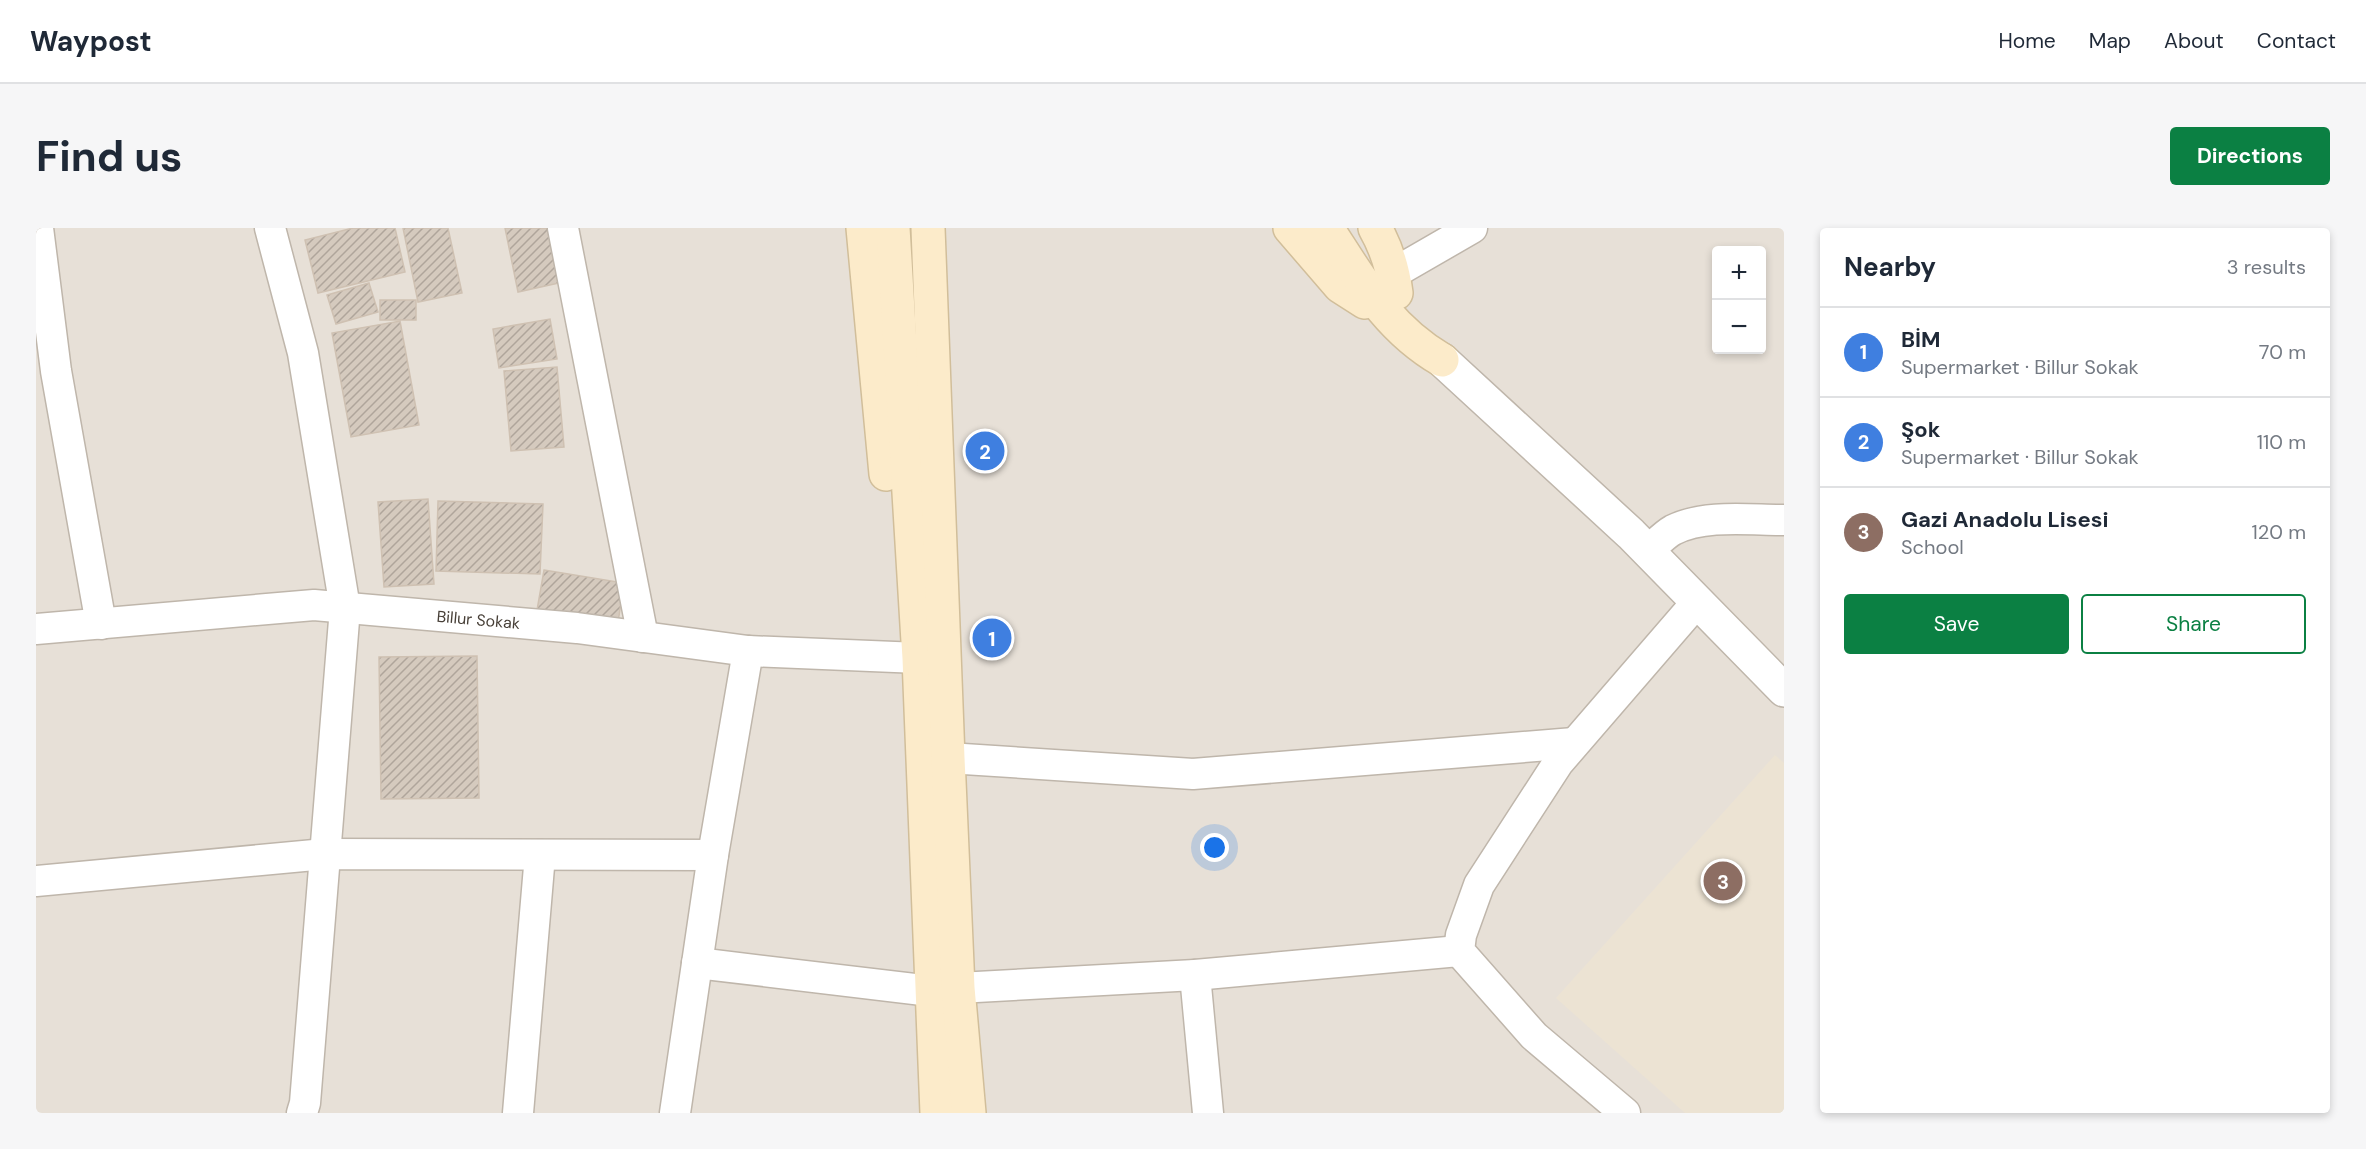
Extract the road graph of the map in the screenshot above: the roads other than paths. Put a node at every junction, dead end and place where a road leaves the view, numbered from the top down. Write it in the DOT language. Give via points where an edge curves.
graph roads {
  1 [pos="38,228"];
  2 [pos="270,228"];
  3 [pos="563,228"];
  4 [pos="863,228"];
  5 [pos="893,228"];
  6 [pos="928,228"];
  7 [pos="1290,228"];
  8 [pos="1327,228"];
  9 [pos="1351,228"];
  10 [pos="1375,228"];
  11 [pos="1472,228"];
  12 [pos="1390,292"];
  13 [pos="1442,360"];
  14 [pos="1784,520"];
  15 [pos="1648,551"];
  16 [pos="1697,602"];
  17 [pos="345,608"];
  18 [pos="101,624"];
  19 [pos="36,629"];
  20 [pos="644,637"];
  21 [pos="748,651"];
  22 [pos="919,658"];
  23 [pos="1784,690"];
  24 [pos="1574,743"];
  25 [pos="948,758"];
  26 [pos="325,854"];
  27 [pos="540,855"];
  28 [pos="713,855"];
  29 [pos="36,881"];
  30 [pos="1459,951"];
  31 [pos="697,963"];
  32 [pos="1195,975"];
  33 [pos="945,989"];
  34 [pos="302,1113"];
  35 [pos="520,1113"];
  36 [pos="675,1113"];
  37 [pos="936,1113"];
  38 [pos="969,1113"];
  39 [pos="1208,1113"];
  40 [pos="1625,1113"];
  1 -- 18 [label="street" via="56,371"];
  2 -- 17 [label="street" via="303,353"];
  3 -- 20 [label="street"];
  4 -- 22 [label="main road" via="900,625"];
  5 -- 22 [label="main road"];
  6 -- 25 [label="main road"];
  7 -- 12 [label="main road" via="1340,286 1356,298"];
  8 -- 12 [label="main road"];
  9 -- 12 [label="main road"];
  10 -- 12 [label="main road" via="1384,244"];
  11 -- 12 [label="street"];
  12 -- 13 [label="main road" via="1429,334"];
  13 -- 15 [label="street"];
  14 -- 15 [label="street" via="1687,524 1670,531"];
  15 -- 16 [label="street"];
  16 -- 23 [label="street"];
  16 -- 24 [label="street"];
  17 -- 18 [label="street, Billur Sokak" via="315,605"];
  17 -- 20 [label="street, Billur Sokak"];
  17 -- 26 [label="street"];
  18 -- 19 [label="street, Billur Sokak"];
  20 -- 21 [label="street, Billur Sokak"];
  21 -- 22 [label="street, Billur Sokak"];
  21 -- 28 [label="street"];
  22 -- 33 [label="main road"];
  24 -- 25 [label="street" via="1193,774"];
  24 -- 30 [label="street" via="1479,885"];
  25 -- 33 [label="main road"];
  26 -- 27 [label="street"];
  26 -- 29 [label="street"];
  26 -- 34 [label="street"];
  27 -- 28 [label="street"];
  27 -- 35 [label="street"];
  28 -- 31 [label="street"];
  30 -- 32 [label="street"];
  30 -- 40 [label="street" via="1534,1036"];
  31 -- 33 [label="street"];
  31 -- 36 [label="street"];
  32 -- 33 [label="street"];
  32 -- 39 [label="street"];
  33 -- 37 [label="main road"];
  33 -- 38 [label="main road"];
}
